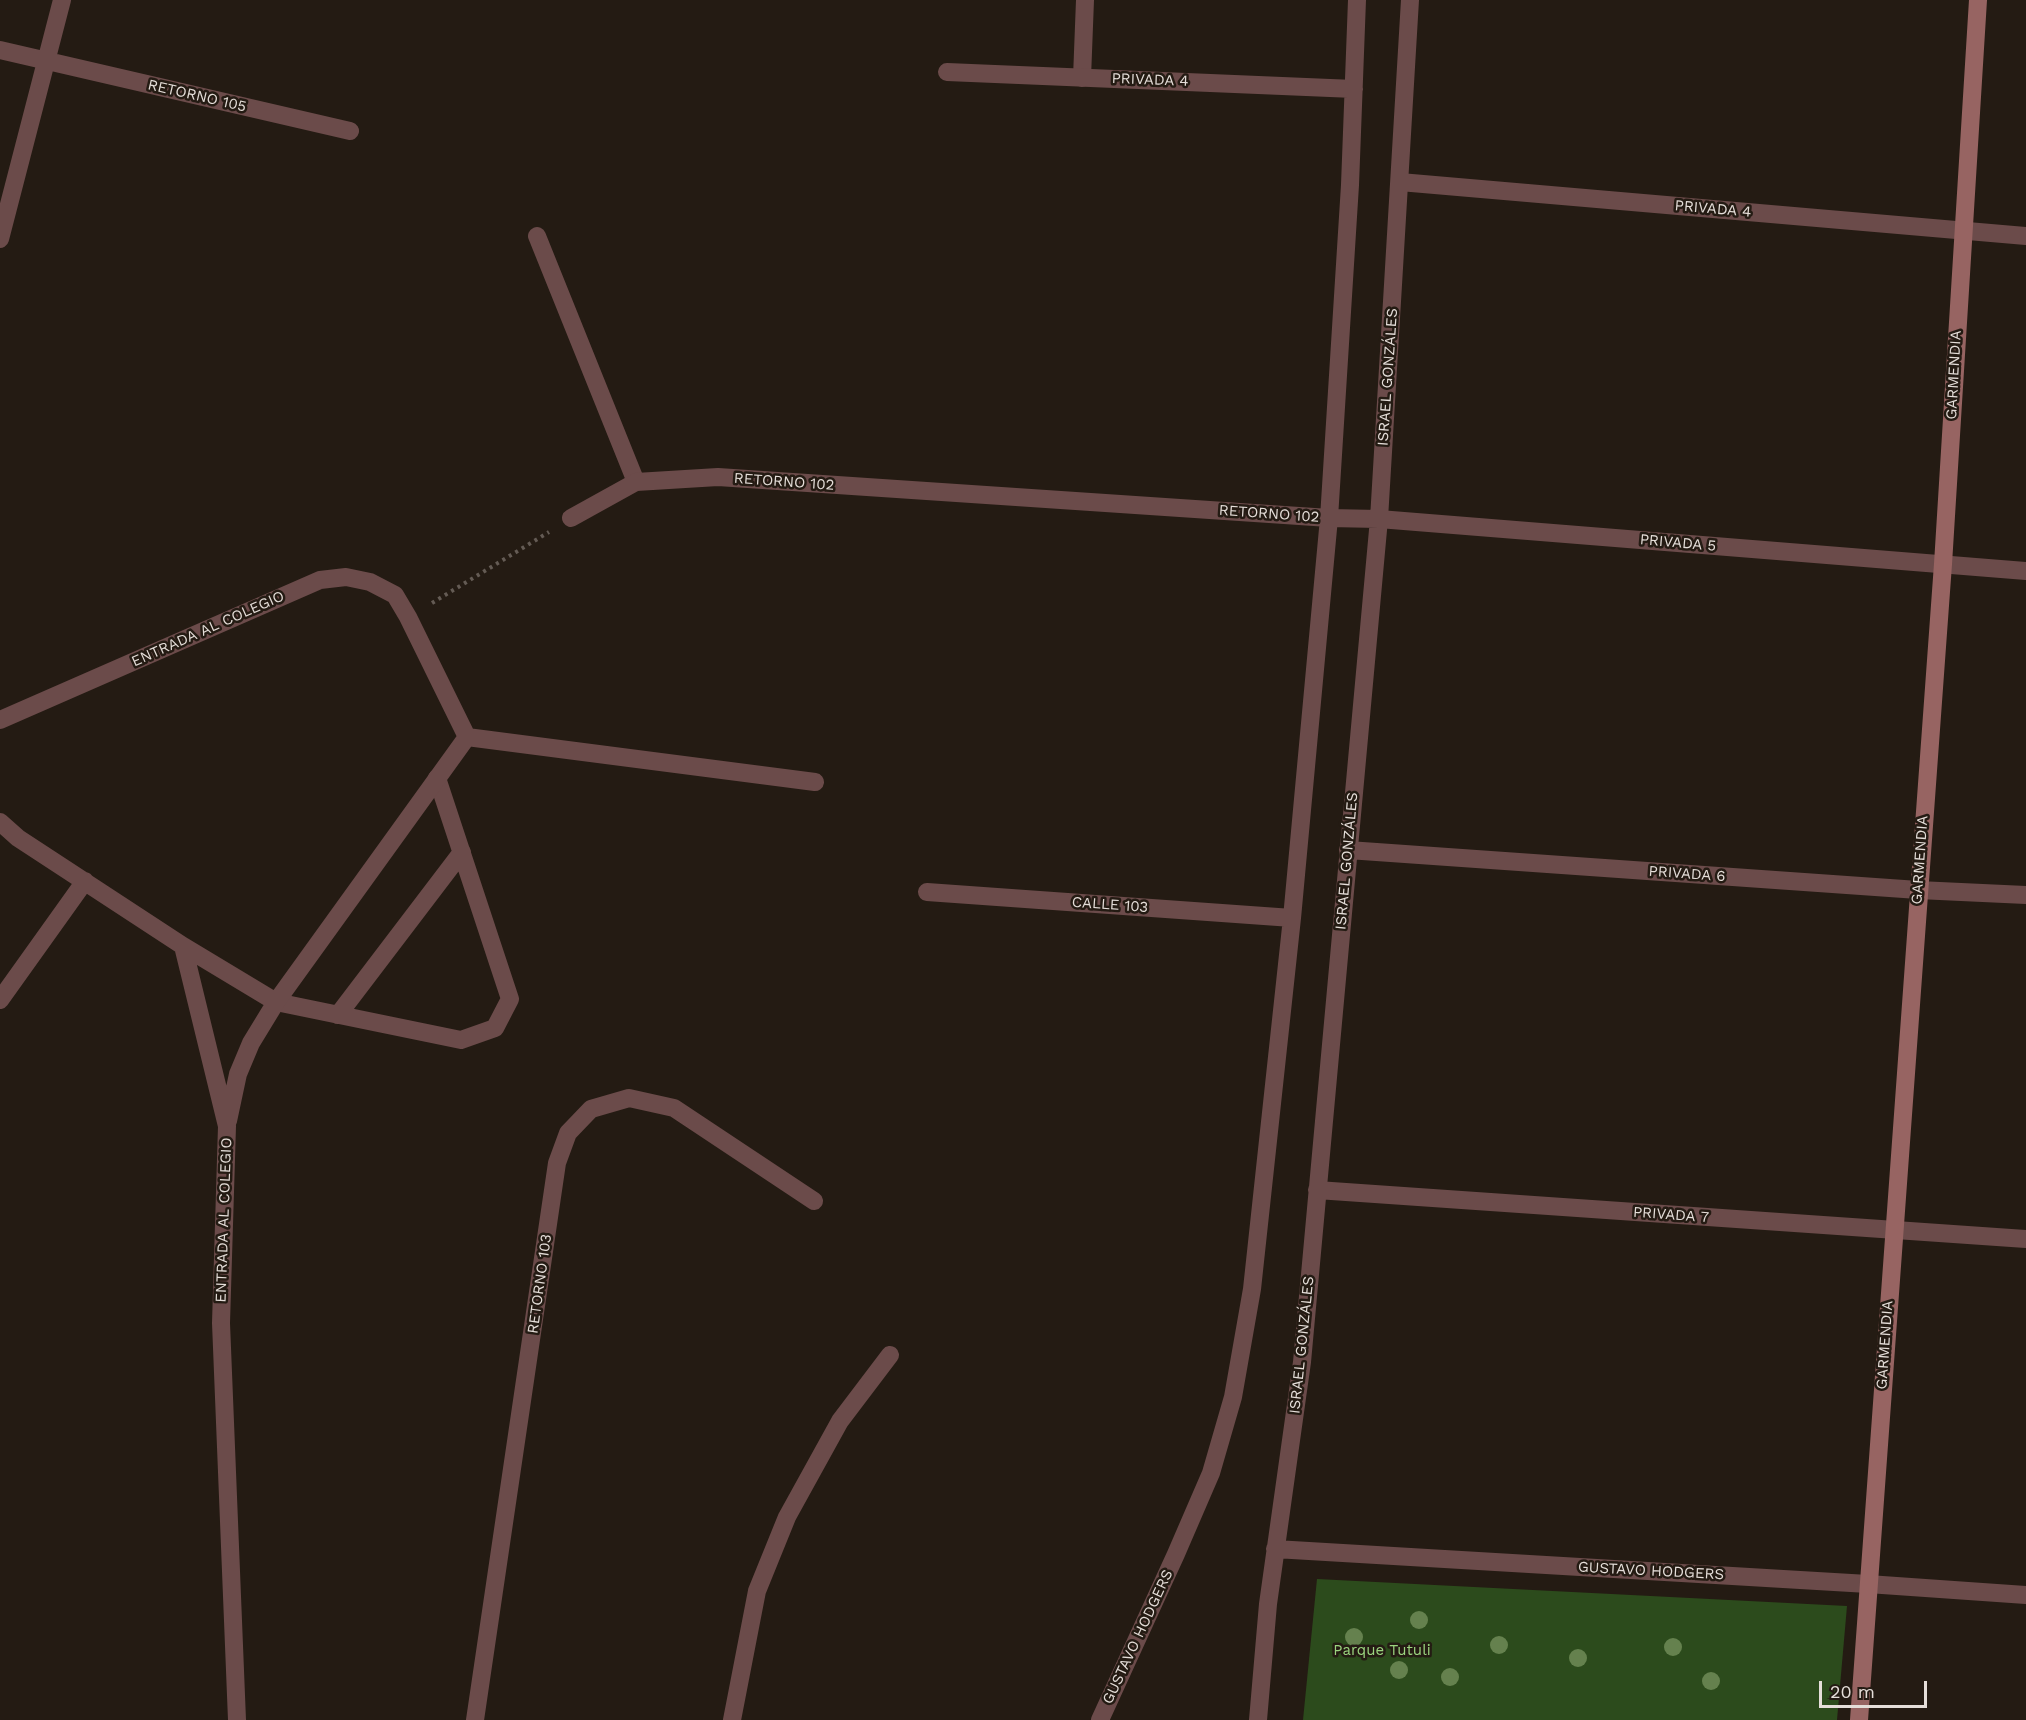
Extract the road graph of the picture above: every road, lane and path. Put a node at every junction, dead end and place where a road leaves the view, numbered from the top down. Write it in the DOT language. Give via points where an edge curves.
graph roads {
  1 [pos="62,0"];
  2 [pos="1085,0"];
  3 [pos="1357,0"];
  4 [pos="1410,0"];
  5 [pos="1978,0"];
  6 [pos="0,50"];
  7 [pos="45,61"];
  8 [pos="947,72"];
  9 [pos="1082,78"];
  10 [pos="1354,89"];
  11 [pos="350,131"];
  12 [pos="1400,182"];
  13 [pos="1963,231"];
  14 [pos="537,236"];
  15 [pos="2026,236"];
  16 [pos="0,238"];
  17 [pos="636,483"];
  18 [pos="571,518"];
  19 [pos="1329,518"];
  20 [pos="1379,519"];
  21 [pos="1943,564"];
  22 [pos="2026,571"];
  23 [pos="408,617"];
  24 [pos="0,720"];
  25 [pos="467,737"];
  26 [pos="437,778"];
  27 [pos="815,782"];
  28 [pos="0,822"];
  29 [pos="1348,850"];
  30 [pos="462,852"];
  31 [pos="85,881"];
  32 [pos="1918,890"];
  33 [pos="927,892"];
  34 [pos="2026,895"];
  35 [pos="1292,918"];
  36 [pos="183,946"];
  37 [pos="0,1000"];
  38 [pos="276,1002"];
  39 [pos="338,1015"];
  40 [pos="227,1126"];
  41 [pos="1317,1190"];
  42 [pos="814,1201"];
  43 [pos="1893,1230"];
  44 [pos="2026,1239"];
  45 [pos="890,1355"];
  46 [pos="1275,1549"];
  47 [pos="1868,1584"];
  48 [pos="2026,1595"];
  49 [pos="237,1720"];
  50 [pos="475,1720"];
  51 [pos="732,1720"];
  52 [pos="1100,1720"];
  53 [pos="1258,1720"];
  54 [pos="1859,1720"];
  1 -- 7 [label="street"];
  2 -- 9 [label="street"];
  3 -- 10 [label="street"];
  4 -- 12 [label="street, ISRAEL GONZÁLES"];
  5 -- 13 [label="street, GARMENDIA"];
  6 -- 7 [label="street, RETORNO 105"];
  7 -- 11 [label="street, RETORNO 105"];
  7 -- 16 [label="street"];
  8 -- 9 [label="street, PRIVADA 4"];
  9 -- 10 [label="street, PRIVADA 4"];
  10 -- 19 [label="street"];
  12 -- 13 [label="street, PRIVADA 4"];
  12 -- 20 [label="street, ISRAEL GONZÁLES"];
  13 -- 15 [label="street, PRIVADA 4"];
  13 -- 21 [label="street, GARMENDIA"];
  14 -- 17 [label="street"];
  17 -- 18 [label="street, RETORNO 102"];
  17 -- 19 [label="street, RETORNO 102" via="718,477"];
  18 -- 23 [label="path"];
  19 -- 20 [label="street, PRIVADA 5"];
  19 -- 35 [label="street"];
  20 -- 21 [label="street, PRIVADA 5"];
  20 -- 29 [label="street, ISRAEL GONZÁLES"];
  21 -- 22 [label="street, PRIVADA 5"];
  21 -- 32 [label="street, GARMENDIA"];
  23 -- 24 [label="street, ENTRADA AL COLEGIO" via="395,595 370,582 346,577 320,580"];
  23 -- 25 [label="street"];
  25 -- 26 [label="street"];
  25 -- 27 [label="street"];
  26 -- 30 [label="street"];
  26 -- 38 [label="street"];
  28 -- 31 [label="street"];
  29 -- 32 [label="street, PRIVADA 6"];
  29 -- 41 [label="street, ISRAEL GONZÁLES"];
  30 -- 39 [label="street"];
  30 -- 39 [label="street" via="510,999 495,1028 461,1040"];
  31 -- 36 [label="street"];
  31 -- 37 [label="street"];
  32 -- 34 [label="street, PRIVADA 6"];
  32 -- 43 [label="street, GARMENDIA"];
  33 -- 35 [label="street, CALLE 103"];
  35 -- 52 [label="street, GUSTAVO HODGERS" via="1252,1289 1233,1397 1211,1473"];
  36 -- 38 [label="street"];
  36 -- 40 [label="street, ENTRADA AL COLEGIO"];
  38 -- 39 [label="street"];
  38 -- 40 [label="street" via="238,1074"];
  40 -- 49 [label="street, ENTRADA AL COLEGIO" via="221,1323"];
  41 -- 43 [label="street, PRIVADA 7"];
  41 -- 46 [label="street, ISRAEL GONZÁLES" via="1302,1362"];
  42 -- 50 [label="street, RETORNO 103" via="674,1108 629,1098 591,1109 568,1132 557,1163"];
  43 -- 44 [label="street, PRIVADA 7"];
  43 -- 47 [label="street, GARMENDIA"];
  45 -- 51 [label="street" via="840,1421 787,1517 757,1591"];
  46 -- 47 [label="street, GUSTAVO HODGERS"];
  46 -- 53 [label="street, ISRAEL GONZÁLES"];
  47 -- 48 [label="street, GUSTAVO HODGERS"];
  47 -- 54 [label="street, GARMENDIA"];
}
